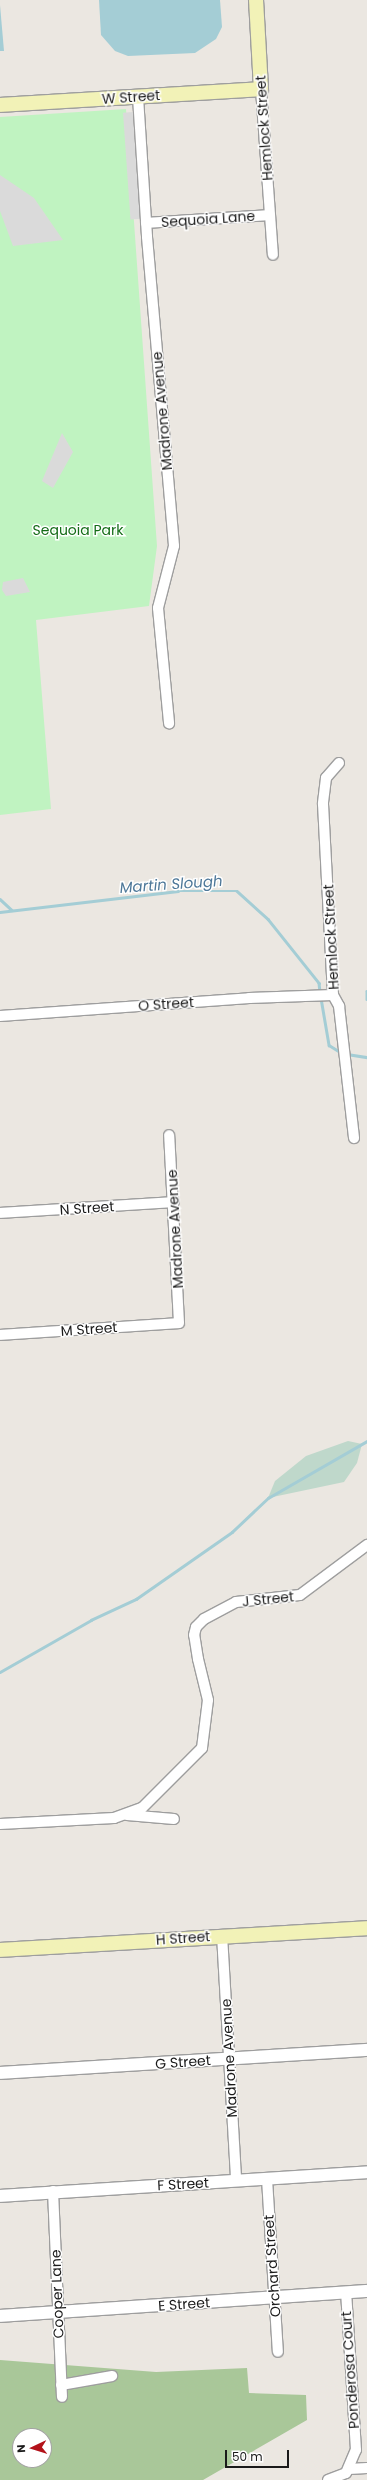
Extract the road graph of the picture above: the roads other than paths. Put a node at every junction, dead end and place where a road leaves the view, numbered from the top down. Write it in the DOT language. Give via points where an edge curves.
graph roads {
  1 [pos="256,0"];
  2 [pos="261,89"];
  3 [pos="138,97"];
  4 [pos="0,106"];
  5 [pos="270,215"];
  6 [pos="146,223"];
  7 [pos="273,255"];
  8 [pos="169,723"];
  9 [pos="339,763"];
  10 [pos="333,994"];
  11 [pos="0,1016"];
  12 [pos="170,1135"];
  13 [pos="354,1138"];
  14 [pos="174,1202"];
  15 [pos="0,1214"];
  16 [pos="179,1324"];
  17 [pos="0,1334"];
  18 [pos="367,1545"];
  19 [pos="127,1815"];
  20 [pos="174,1820"];
  21 [pos="0,1824"];
  22 [pos="367,1928"];
  23 [pos="222,1935"];
  24 [pos="0,1950"];
  25 [pos="367,2050"];
  26 [pos="229,2059"];
  27 [pos="0,2073"];
  28 [pos="367,2172"];
  29 [pos="267,2179"];
  30 [pos="236,2181"];
  31 [pos="53,2191"];
  32 [pos="0,2196"];
  33 [pos="367,2291"];
  34 [pos="346,2293"];
  35 [pos="274,2298"];
  36 [pos="57,2312"];
  37 [pos="0,2316"];
  38 [pos="278,2352"];
  39 [pos="112,2376"];
  40 [pos="61,2385"];
  41 [pos="62,2398"];
  42 [pos="367,2468"];
  43 [pos="349,2469"];
  44 [pos="328,2480"];
  1 -- 2 [label="main road, Hemlock Street"];
  2 -- 3 [label="main road, W Street"];
  2 -- 5 [label="street, Hemlock Street"];
  3 -- 4 [label="main road, W Street"];
  3 -- 6 [label="street, Madrone Avenue"];
  5 -- 6 [label="street, Sequoia Lane"];
  5 -- 7 [label="street, Hemlock Street"];
  6 -- 8 [label="street, Madrone Avenue" via="174,546 158,608"];
  9 -- 10 [label="street, Hemlock Street" via="326,778 323,804"];
  10 -- 11 [label="street, O Street"];
  10 -- 13 [label="street, Hemlock Street" via="339,1006"];
  12 -- 14 [label="street, Madrone Avenue"];
  14 -- 15 [label="street, N Street"];
  14 -- 16 [label="street, Madrone Avenue"];
  16 -- 17 [label="street, M Street"];
  18 -- 19 [label="street, J Street" via="300,1595 236,1602 204,1619 196,1627 194,1635 208,1700 202,1748 142,1808"];
  19 -- 20 [label="street"];
  19 -- 21 [label="street" via="114,1818"];
  22 -- 23 [label="main road, H Street"];
  23 -- 24 [label="main road, H Street"];
  23 -- 26 [label="street, Madrone Avenue"];
  25 -- 26 [label="street, G Street"];
  26 -- 27 [label="street, G Street"];
  26 -- 30 [label="street, Madrone Avenue"];
  28 -- 29 [label="street, F Street"];
  29 -- 30 [label="street, F Street"];
  29 -- 35 [label="street, Orchard Street"];
  30 -- 31 [label="street, F Street"];
  31 -- 32 [label="street, F Street"];
  31 -- 36 [label="street, Cooper Lane"];
  33 -- 34 [label="street, E Street"];
  34 -- 35 [label="street, E Street"];
  34 -- 43 [label="street, Ponderosa Court" via="356,2450"];
  35 -- 36 [label="street, E Street"];
  35 -- 38 [label="street, Orchard Street"];
  36 -- 37 [label="street, E Street"];
  36 -- 40 [label="street, Cooper Lane"];
  39 -- 40 [label="street"];
  40 -- 41 [label="street, Cooper Lane"];
  42 -- 43 [label="street"];
  43 -- 44 [label="street" via="342,2476"];
}
